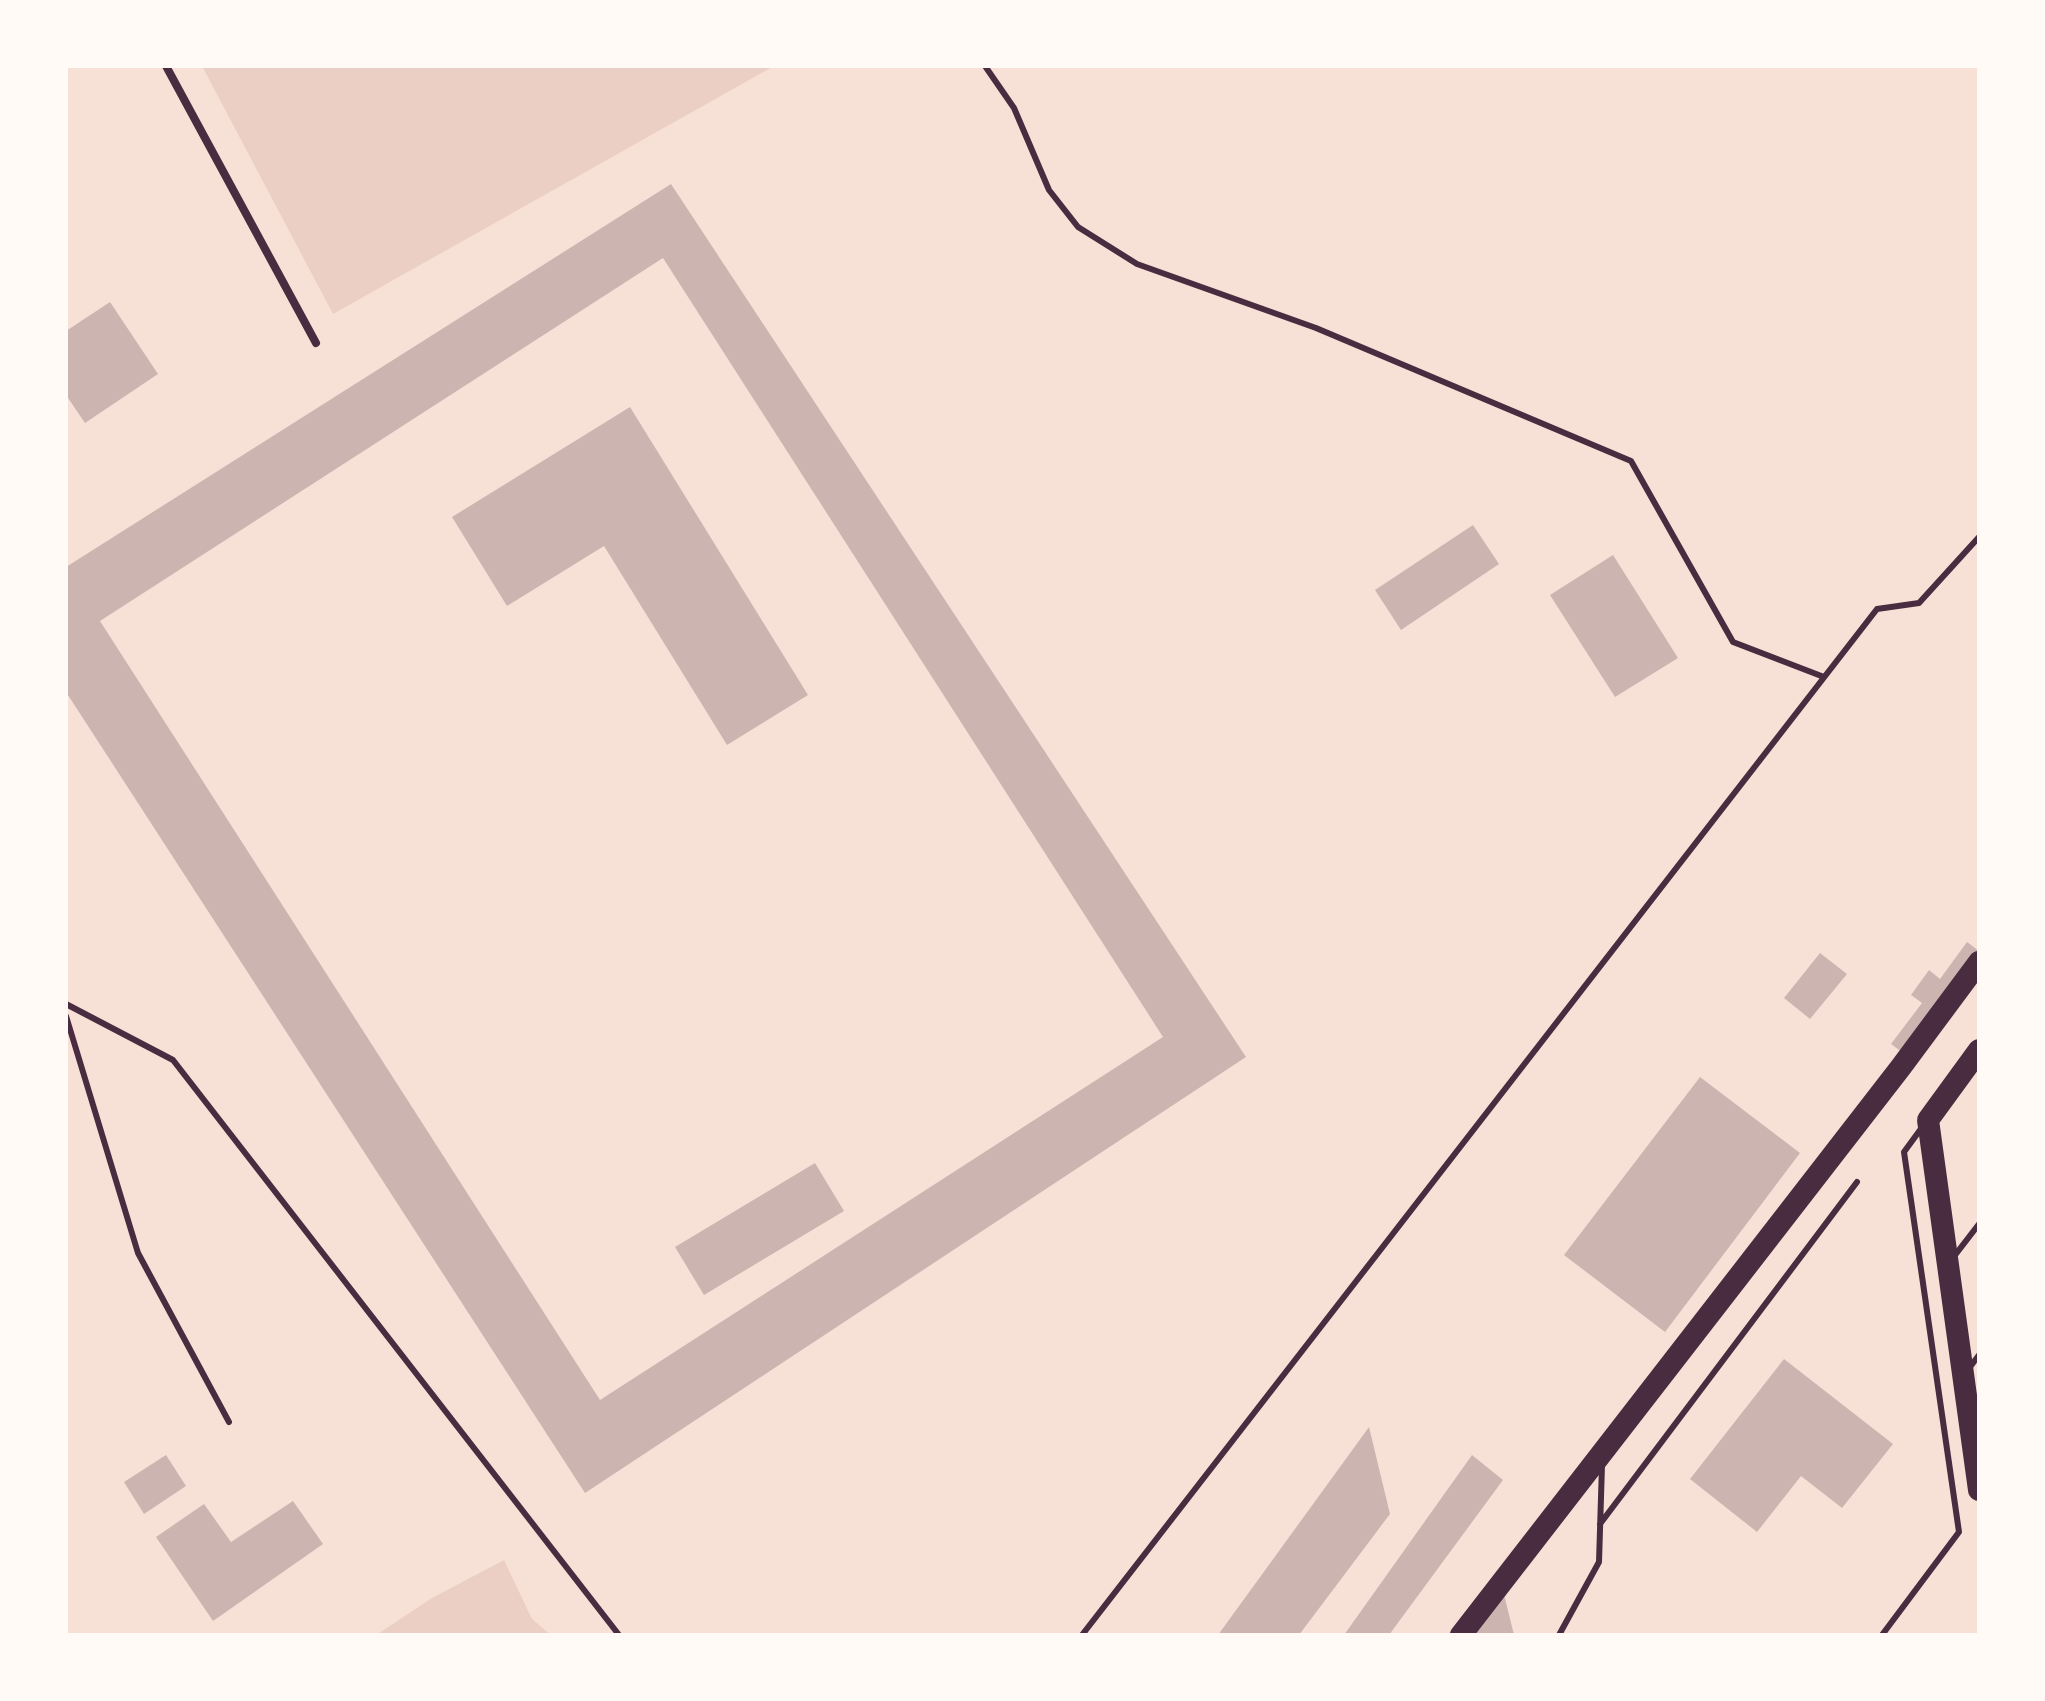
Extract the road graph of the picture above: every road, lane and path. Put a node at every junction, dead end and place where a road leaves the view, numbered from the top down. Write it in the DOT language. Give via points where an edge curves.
graph roads {
  1 [pos="166,66"];
  2 [pos="985,66"];
  3 [pos="316,343"];
  4 [pos="1979,537"];
  5 [pos="1824,677"];
  6 [pos="1979,962"];
  7 [pos="66,1004"];
  8 [pos="66,1016"];
  9 [pos="1979,1050"];
  10 [pos="1928,1120"];
  11 [pos="1857,1182"];
  12 [pos="1979,1224"];
  13 [pos="1948,1266"];
  14 [pos="1979,1355"];
  15 [pos="1963,1377"];
  16 [pos="229,1422"];
  17 [pos="1603,1453"];
  18 [pos="1979,1490"];
  19 [pos="1600,1524"];
  20 [pos="619,1635"];
  21 [pos="1082,1635"];
  22 [pos="1461,1635"];
  23 [pos="1559,1635"];
  24 [pos="1882,1635"];
  1 -- 3 [label="street"];
  2 -- 5 [label="lane" via="1014,108 1049,190 1078,227 1137,264 1316,328 1631,461 1733,642"];
  4 -- 5 [label="lane" via="1919,603 1877,609"];
  5 -- 21 [label="lane"];
  6 -- 17 [label="highway"];
  7 -- 20 [label="lane" via="173,1060"];
  8 -- 16 [label="lane" via="138,1253"];
  9 -- 10 [label="highway"];
  10 -- 13 [label="highway"];
  10 -- 24 [label="lane" via="1904,1152 1959,1532"];
  11 -- 19 [label="lane"];
  12 -- 13 [label="lane"];
  13 -- 15 [label="highway"];
  14 -- 15 [label="lane"];
  15 -- 18 [label="highway"];
  17 -- 19 [label="lane"];
  17 -- 22 [label="highway"];
  19 -- 23 [label="lane" via="1599,1562"];
}
